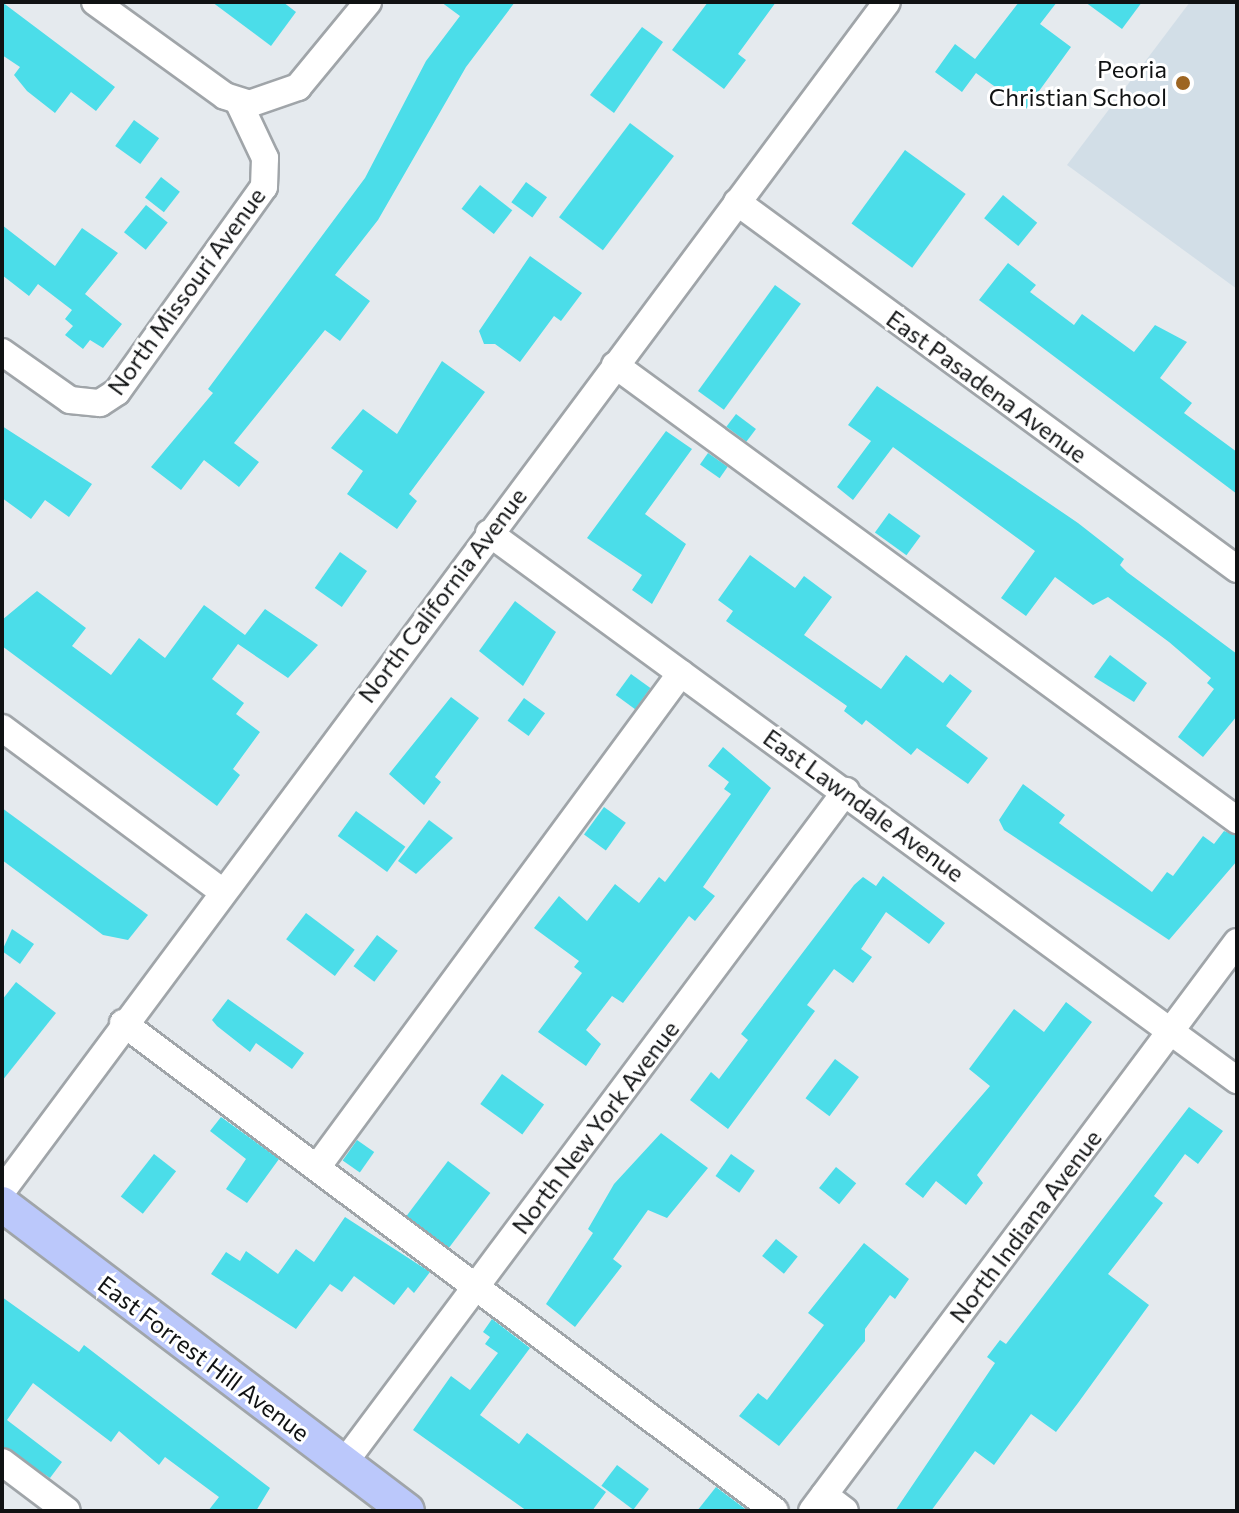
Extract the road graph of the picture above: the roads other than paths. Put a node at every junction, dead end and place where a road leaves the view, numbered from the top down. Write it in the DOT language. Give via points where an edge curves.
graph roads {
  1 [pos="95,2"];
  2 [pos="368,2"];
  3 [pos="887,2"];
  4 [pos="239,103"];
  5 [pos="737,202"];
  6 [pos="2,352"];
  7 [pos="615,365"];
  8 [pos="489,533"];
  9 [pos="1237,569"];
  10 [pos="681,673"];
  11 [pos="2,728"];
  12 [pos="846,791"];
  13 [pos="1237,820"];
  14 [pos="220,890"];
  15 [pos="1237,942"];
  16 [pos="123,1023"];
  17 [pos="1171,1030"];
  18 [pos="1237,1080"];
  19 [pos="318,1166"];
  20 [pos="2,1191"];
  21 [pos="2,1204"];
  22 [pos="478,1284"];
  23 [pos="2,1462"];
  24 [pos="344,1463"];
  25 [pos="818,1503"];
  26 [pos="67,1511"];
  27 [pos="407,1511"];
  28 [pos="775,1511"];
  29 [pos="845,1511"];
  1 -- 4 [label="street"];
  2 -- 4 [label="street" via="298,87 267,103"];
  3 -- 5 [label="street, North California Avenue"];
  4 -- 6 [label="street, North Missouri Avenue" via="265,158 261,194 120,389 105,401 63,397"];
  5 -- 7 [label="street, North California Avenue"];
  5 -- 9 [label="street, East Pasadena Avenue"];
  7 -- 8 [label="street, North California Avenue"];
  7 -- 13 [label="street"];
  8 -- 10 [label="street, East Lawndale Avenue"];
  8 -- 14 [label="street, North California Avenue"];
  10 -- 12 [label="street, East Lawndale Avenue"];
  10 -- 19 [label="street"];
  11 -- 14 [label="street"];
  12 -- 17 [label="street, East Lawndale Avenue"];
  12 -- 22 [label="street, North New York Avenue"];
  14 -- 16 [label="street, North California Avenue"];
  15 -- 17 [label="street, North Indiana Avenue"];
  16 -- 19 [label="street"];
  16 -- 20 [label="street, North California Avenue"];
  17 -- 18 [label="street, East Lawndale Avenue"];
  17 -- 25 [label="street, North Indiana Avenue"];
  19 -- 22 [label="street"];
  21 -- 24 [label="main road, East Forrest Hill Avenue"];
  22 -- 24 [label="street, North New York Avenue"];
  22 -- 28 [label="street"];
  23 -- 26 [label="street"];
  24 -- 27 [label="main road, East Forrest Hill Avenue"];
  25 -- 29 [label="street"];
}
